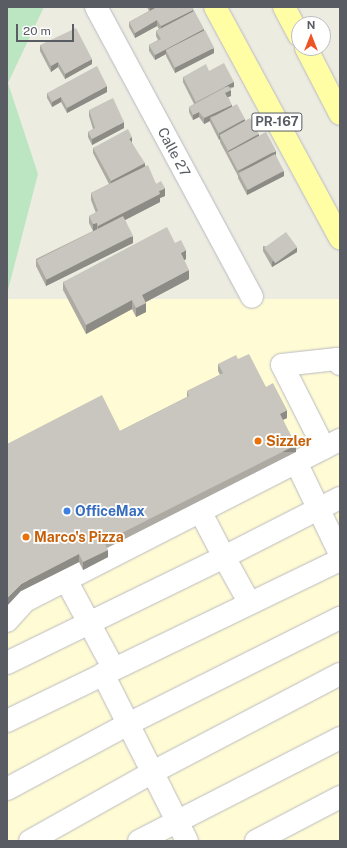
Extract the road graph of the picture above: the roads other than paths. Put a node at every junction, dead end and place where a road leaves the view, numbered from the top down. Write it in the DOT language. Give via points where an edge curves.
graph roads {
  1 [pos="96,7"];
  2 [pos="215,7"];
  3 [pos="284,7"];
  4 [pos="291,20"];
  5 [pos="310,56"];
  6 [pos="340,114"];
  7 [pos="340,238"];
  8 [pos="252,298"];
  9 [pos="340,364"];
  10 [pos="332,444"];
  11 [pos="296,462"];
  12 [pos="340,498"];
  13 [pos="319,510"];
  14 [pos="200,511"];
  15 [pos="340,554"];
  16 [pos="224,557"];
  17 [pos="340,560"];
  18 [pos="66,580"];
  19 [pos="249,602"];
  20 [pos="340,618"];
  21 [pos="7,621"];
  22 [pos="89,624"];
  23 [pos="7,664"];
  24 [pos="108,672"];
  25 [pos="340,674"];
  26 [pos="7,721"];
  27 [pos="128,724"];
  28 [pos="340,738"];
  29 [pos="153,772"];
  30 [pos="7,789"];
  31 [pos="340,797"];
  32 [pos="177,821"];
  33 [pos="30,841"];
  34 [pos="139,841"];
  35 [pos="187,841"];
  36 [pos="256,841"];
  1 -- 8 [label="street, Calle 27"];
  2 -- 7 [label="main road, PR-167"];
  3 -- 4 [label="main road"];
  5 -- 6 [label="main road"];
  9 -- 10 [label="street" via="337,359 282,365"];
  10 -- 11 [label="street"];
  11 -- 13 [label="street"];
  11 -- 14 [label="street"];
  12 -- 13 [label="street"];
  13 -- 15 [label="street"];
  13 -- 16 [label="street"];
  14 -- 16 [label="street"];
  14 -- 18 [label="street"];
  16 -- 19 [label="street"];
  16 -- 22 [label="street"];
  17 -- 19 [label="street"];
  18 -- 21 [label="street" via="25,601"];
  18 -- 22 [label="street"];
  19 -- 24 [label="street"];
  20 -- 27 [label="street"];
  22 -- 23 [label="street"];
  22 -- 24 [label="street"];
  24 -- 26 [label="street"];
  24 -- 27 [label="street"];
  25 -- 29 [label="street"];
  27 -- 29 [label="street"];
  27 -- 30 [label="street"];
  28 -- 32 [label="street"];
  29 -- 32 [label="street"];
  29 -- 33 [label="street"];
  31 -- 36 [label="street"];
  32 -- 34 [label="street"];
  32 -- 35 [label="street"];
}
